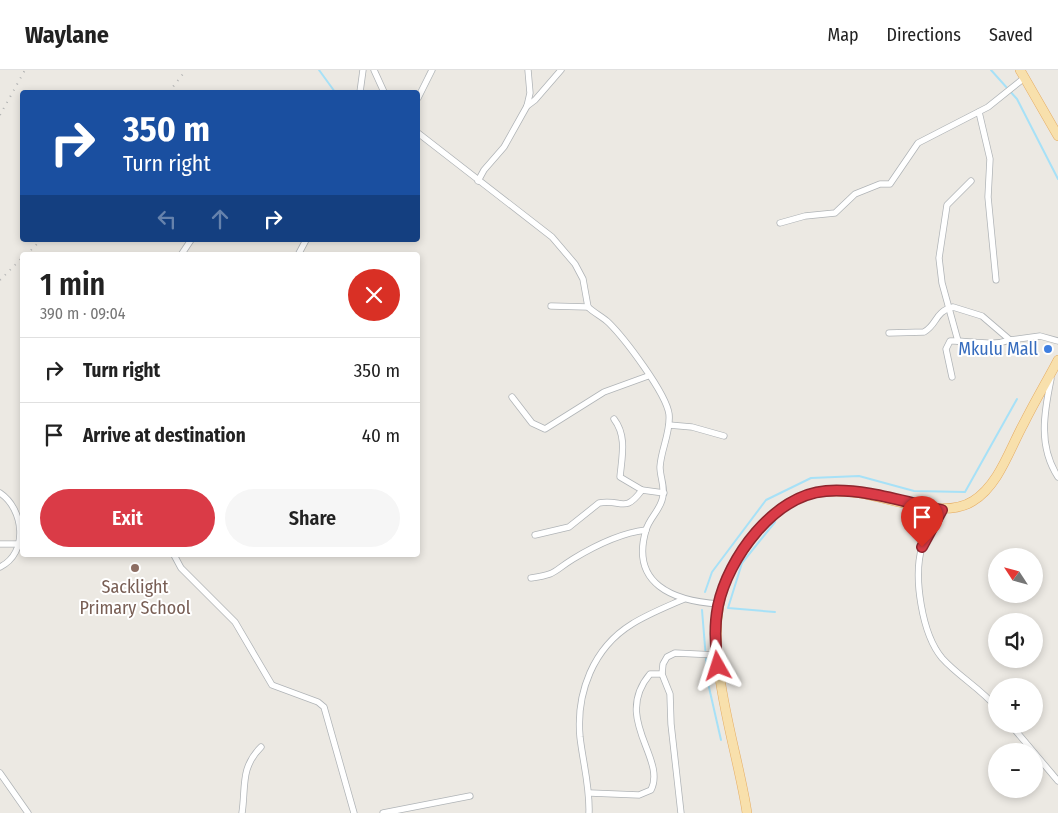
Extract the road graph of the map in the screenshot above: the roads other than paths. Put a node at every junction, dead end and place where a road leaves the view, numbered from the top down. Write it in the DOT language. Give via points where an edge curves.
graph roads {
  1 [pos="363,70"];
  2 [pos="374,70"];
  3 [pos="432,70"];
  4 [pos="528,70"];
  5 [pos="561,70"];
  6 [pos="1022,74"];
  7 [pos="360,90"];
  8 [pos="383,90"];
  9 [pos="420,94"];
  10 [pos="527,106"];
  11 [pos="979,112"];
  12 [pos="420,135"];
  13 [pos="1058,136"];
  14 [pos="478,181"];
  15 [pos="971,181"];
  16 [pos="780,223"];
  17 [pos="996,280"];
  18 [pos="551,306"];
  19 [pos="588,307"];
  20 [pos="948,308"];
  21 [pos="889,334"];
  22 [pos="1010,340"];
  23 [pos="958,341"];
  24 [pos="1058,341"];
  25 [pos="1058,360"];
  26 [pos="1053,370"];
  27 [pos="648,376"];
  28 [pos="952,377"];
  29 [pos="512,398"];
  30 [pos="614,419"];
  31 [pos="669,425"];
  32 [pos="724,436"];
  33 [pos="1058,477"];
  34 [pos="642,490"];
  35 [pos="664,493"];
  36 [pos="0,494"];
  37 [pos="942,510"];
  38 [pos="646,530"];
  39 [pos="535,535"];
  40 [pos="20,536"];
  41 [pos="0,544"];
  42 [pos="20,544"];
  43 [pos="20,546"];
  44 [pos="175,557"];
  45 [pos="0,567"];
  46 [pos="531,578"];
  47 [pos="684,599"];
  48 [pos="719,604"];
  49 [pos="716,655"];
  50 [pos="662,674"];
  51 [pos="988,697"];
  52 [pos="1018,733"];
  53 [pos="261,747"];
  54 [pos="0,774"];
  55 [pos="1058,781"];
  56 [pos="590,793"];
  57 [pos="470,796"];
  58 [pos="28,813"];
  59 [pos="242,813"];
  60 [pos="354,813"];
  61 [pos="383,813"];
  62 [pos="589,813"];
  63 [pos="681,813"];
  64 [pos="747,813"];
  1 -- 7 [label="street"];
  2 -- 8 [label="street"];
  3 -- 9 [label="street"];
  4 -- 10 [label="street" via="530,93"];
  5 -- 10 [label="street"];
  6 -- 11 [label="street"];
  6 -- 13 [label="main road"];
  10 -- 14 [label="street" via="504,147"];
  11 -- 16 [label="street" via="918,143 890,184 880,184 855,194 835,213"];
  11 -- 17 [label="street" via="990,159 988,197"];
  12 -- 14 [label="street"];
  14 -- 19 [label="street" via="546,231 564,250 583,278"];
  15 -- 20 [label="street" via="946,208 939,258"];
  18 -- 19 [label="street"];
  19 -- 27 [label="street" via="609,322"];
  20 -- 21 [label="street" via="938,313 924,332"];
  20 -- 22 [label="street" via="982,316"];
  20 -- 23 [label="street"];
  22 -- 23 [label="street" via="995,344"];
  22 -- 24 [label="street" via="1040,336"];
  23 -- 28 [label="street" via="950,341 946,349"];
  25 -- 26 [label="main road"];
  26 -- 33 [label="street" via="1043,425 1047,452"];
  26 -- 37 [label="main road" via="987,488 974,501 960,508"];
  27 -- 29 [label="street" via="604,392 545,430 532,422"];
  27 -- 31 [label="street" via="667,405"];
  30 -- 34 [label="street" via="623,441 620,477"];
  31 -- 32 [label="street" via="692,427"];
  31 -- 35 [label="street" via="661,462"];
  34 -- 35 [label="street"];
  34 -- 39 [label="street" via="631,504 599,502 569,527"];
  35 -- 38 [label="street" via="660,507"];
  36 -- 40 [label="street" via="13,504"];
  37 -- 48 [label="main road" via="843,491 818,492 793,500 765,522 738,558"];
  37 -- 51 [label="street" via="922,547 920,558 919,589 925,620 941,656"];
  38 -- 46 [label="street" via="621,534 572,559 556,573"];
  38 -- 47 [label="street" via="644,569 652,581"];
  41 -- 42 [label="street"];
  43 -- 45 [label="street" via="11,559"];
  44 -- 60 [label="street" via="181,568 235,622 272,685 324,707"];
  47 -- 48 [label="street"];
  47 -- 56 [label="street" via="630,624 603,650 587,678 579,718"];
  48 -- 49 [label="main road"];
  49 -- 50 [label="street" via="675,653 665,660"];
  49 -- 64 [label="main road"];
  50 -- 56 [label="street" via="650,674 646,678 636,716 637,728 652,768 651,790 639,795"];
  50 -- 63 [label="street" via="670,694"];
  52 -- 55 [label="street"];
  53 -- 59 [label="street" via="247,766"];
  54 -- 58 [label="street"];
  56 -- 62 [label="street"];
  57 -- 61 [label="street"];
}
